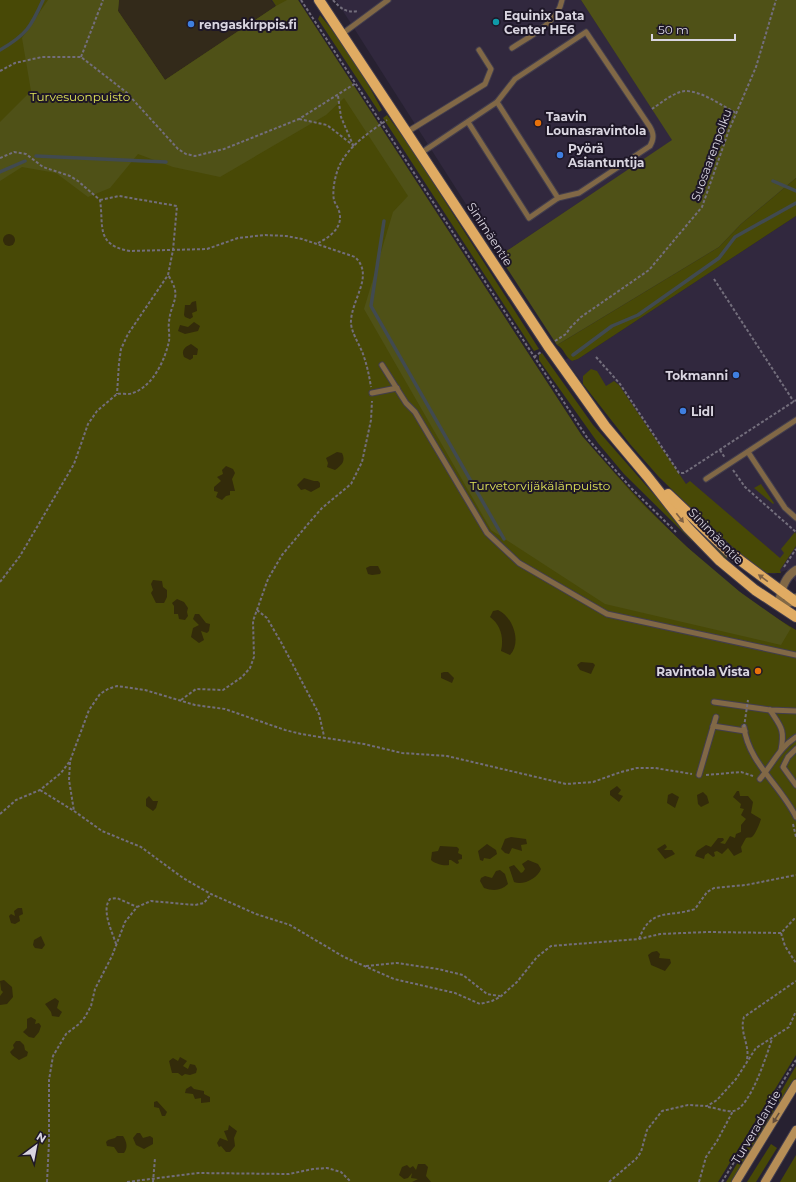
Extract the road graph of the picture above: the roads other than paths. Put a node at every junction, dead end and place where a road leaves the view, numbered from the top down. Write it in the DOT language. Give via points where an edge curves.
graph roads {
  1 [pos="319,0"];
  2 [pos="388,0"];
  3 [pos="562,0"];
  4 [pos="342,34"];
  5 [pos="512,48"];
  6 [pos="479,50"];
  7 [pos="498,102"];
  8 [pos="468,122"];
  9 [pos="407,132"];
  10 [pos="421,153"];
  11 [pos="558,198"];
  12 [pos="382,365"];
  13 [pos="397,388"];
  14 [pos="372,393"];
  15 [pos="795,422"];
  16 [pos="748,452"];
  17 [pos="647,476"];
  18 [pos="706,479"];
  19 [pos="796,518"];
  20 [pos="796,570"];
  21 [pos="780,591"];
  22 [pos="795,600"];
  23 [pos="778,606"];
  24 [pos="796,617"];
  25 [pos="796,655"];
  26 [pos="714,702"];
  27 [pos="770,710"];
  28 [pos="796,711"];
  29 [pos="716,717"];
  30 [pos="713,726"];
  31 [pos="796,737"];
  32 [pos="796,749"];
  33 [pos="780,751"];
  34 [pos="766,772"];
  35 [pos="699,775"];
  36 [pos="760,779"];
  37 [pos="796,785"];
  38 [pos="795,817"];
  39 [pos="796,1084"];
  40 [pos="796,1130"];
  41 [pos="736,1182"];
  42 [pos="765,1182"];
  1 -- 4 [label="main road, Sinimäentie"];
  2 -- 4 [label="lane"];
  3 -- 5 [label="lane" via="552,20"];
  4 -- 9 [label="main road, Sinimäentie"];
  6 -- 9 [label="lane" via="491,69 485,84"];
  7 -- 8 [label="lane"];
  7 -- 11 [label="lane"];
  7 -- 11 [label="lane" via="515,79 586,32 650,127 654,134 650,146 579,193"];
  8 -- 10 [label="lane"];
  8 -- 11 [label="lane" via="529,218"];
  9 -- 10 [label="main road, Sinimäentie"];
  10 -- 17 [label="main road, Sinimäentie" via="568,376"];
  12 -- 13 [label="lane"];
  13 -- 14 [label="lane"];
  13 -- 25 [label="lane" via="415,412 487,533 519,563 607,614"];
  15 -- 16 [label="lane"];
  16 -- 18 [label="lane"];
  16 -- 19 [label="lane" via="785,508"];
  21 -- 17 [label="main road, Sinimäentie, one-way" via="729,552"];
  17 -- 23 [label="main road, Sinimäentie, one-way" via="687,527 720,561"];
  20 -- 21 [label="street" via="791,573"];
  21 -- 22 [label="main road, Sinimäentie"];
  21 -- 23 [label="street"];
  22 -- 23 [label="street"];
  23 -- 24 [label="main road, Sinimäentie"];
  26 -- 27 [label="lane"];
  27 -- 28 [label="lane"];
  27 -- 33 [label="lane" via="782,727 784,735"];
  29 -- 30 [label="lane"];
  30 -- 34 [label="lane" via="745,729 753,755"];
  30 -- 35 [label="lane"];
  31 -- 33 [label="lane"];
  32 -- 37 [label="lane" via="783,767"];
  33 -- 34 [label="lane"];
  34 -- 36 [label="lane"];
  34 -- 38 [label="lane"];
  39 -- 41 [label="main road, Turveradantie, one-way"];
  40 -- 42 [label="main road"];
}
